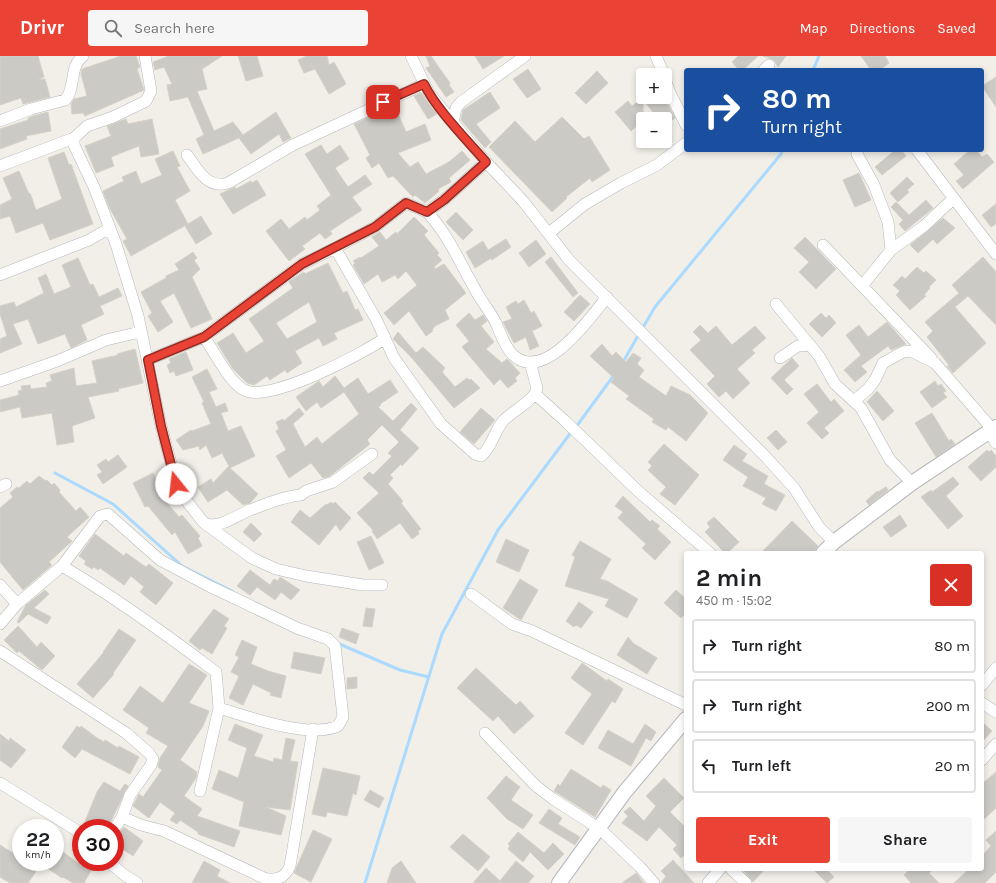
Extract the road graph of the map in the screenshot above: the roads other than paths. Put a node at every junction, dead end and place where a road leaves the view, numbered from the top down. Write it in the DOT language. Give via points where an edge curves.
graph roads {
  1 [pos="83,56"];
  2 [pos="145,56"];
  3 [pos="411,56"];
  4 [pos="524,56"];
  5 [pos="656,56"];
  6 [pos="661,68"];
  7 [pos="424,84"];
  8 [pos="672,97"];
  9 [pos="0,121"];
  10 [pos="684,121"];
  11 [pos="452,123"];
  12 [pos="74,138"];
  13 [pos="684,145"];
  14 [pos="918,152"];
  15 [pos="856,154"];
  16 [pos="187,155"];
  17 [pos="486,162"];
  18 [pos="0,166"];
  19 [pos="953,199"];
  20 [pos="427,212"];
  21 [pos="110,228"];
  22 [pos="549,233"];
  23 [pos="823,245"];
  24 [pos="335,248"];
  25 [pos="892,250"];
  26 [pos="996,254"];
  27 [pos="0,275"];
  28 [pos="862,286"];
  29 [pos="607,297"];
  30 [pos="776,304"];
  31 [pos="140,332"];
  32 [pos="204,337"];
  33 [pos="385,338"];
  34 [pos="810,345"];
  35 [pos="780,358"];
  36 [pos="148,360"];
  37 [pos="530,362"];
  38 [pos="939,367"];
  39 [pos="0,381"];
  40 [pos="535,394"];
  41 [pos="854,401"];
  42 [pos="994,433"];
  43 [pos="372,454"];
  44 [pos="912,483"];
  45 [pos="207,524"];
  46 [pos="834,542"];
  47 [pos="708,551"];
  48 [pos="825,551"];
  49 [pos="62,566"];
  50 [pos="0,585"];
  51 [pos="382,585"];
  52 [pos="471,594"];
  53 [pos="18,604"];
  54 [pos="0,624"];
  55 [pos="0,651"];
  56 [pos="996,668"];
  57 [pos="984,683"];
  58 [pos="684,704"];
  59 [pos="984,704"];
  60 [pos="219,708"];
  61 [pos="996,712"];
  62 [pos="684,721"];
  63 [pos="313,729"];
  64 [pos="485,733"];
  65 [pos="996,744"];
  66 [pos="984,758"];
  67 [pos="0,783"];
  68 [pos="200,791"];
  69 [pos="122,817"];
  70 [pos="72,827"];
  71 [pos="600,829"];
  72 [pos="120,871"];
  73 [pos="718,871"];
  74 [pos="733,871"];
  75 [pos="284,880"];
  76 [pos="137,883"];
  77 [pos="558,883"];
  78 [pos="654,883"];
  79 [pos="708,883"];
  80 [pos="746,883"];
  1 -- 9 [label="street" via="78,59 65,100"];
  2 -- 12 [label="street" via="151,91 146,101 87,126"];
  3 -- 7 [label="street"];
  4 -- 11 [label="street" via="461,102 456,108"];
  5 -- 6 [label="street"];
  7 -- 11 [label="street"];
  7 -- 16 [label="street" via="293,145 228,183 220,185 208,181"];
  8 -- 10 [label="street"];
  11 -- 17 [label="street"];
  12 -- 18 [label="street"];
  12 -- 21 [label="street" via="77,152"];
  13 -- 22 [label="street" via="657,165 585,204"];
  14 -- 19 [label="street"];
  15 -- 25 [label="street" via="874,185 888,222"];
  17 -- 20 [label="street"];
  17 -- 22 [label="street"];
  19 -- 25 [label="street" via="924,226"];
  19 -- 26 [label="street"];
  20 -- 24 [label="street" via="406,203 375,227"];
  20 -- 37 [label="street" via="444,234 495,322 507,348 520,360"];
  21 -- 27 [label="street" via="89,240"];
  21 -- 31 [label="street" via="138,316"];
  22 -- 29 [label="street" via="569,260"];
  23 -- 28 [label="street"];
  24 -- 32 [label="street" via="302,264"];
  24 -- 33 [label="street" via="354,278"];
  25 -- 28 [label="street"];
  28 -- 38 [label="street"];
  29 -- 37 [label="street" via="580,331 563,347 546,359"];
  29 -- 46 [label="street" via="783,475 819,527"];
  30 -- 34 [label="street"];
  31 -- 36 [label="street"];
  31 -- 39 [label="street" via="106,340"];
  32 -- 33 [label="street" via="229,374 244,390 256,393 316,376"];
  32 -- 36 [label="street"];
  33 -- 40 [label="street" via="394,358 441,424 475,454 481,456 487,452 504,421"];
  34 -- 35 [label="street" via="798,346"];
  34 -- 41 [label="street" via="835,384"];
  36 -- 45 [label="street" via="176,484 182,496"];
  37 -- 40 [label="street" via="537,388"];
  38 -- 41 [label="street" via="911,351 904,352 882,363 868,388"];
  38 -- 42 [label="street"];
  40 -- 47 [label="street" via="638,491"];
  41 -- 44 [label="street" via="890,460"];
  42 -- 44 [label="street"];
  43 -- 45 [label="street" via="333,482 301,495 250,510 215,525"];
  44 -- 46 [label="street"];
  45 -- 51 [label="street" via="252,558 276,569 363,585"];
  46 -- 48 [label="street"];
  49 -- 53 [label="street"];
  49 -- 60 [label="street" via="86,580 216,672"];
  49 -- 63 [label="street" via="100,516 108,514 160,560 215,590 328,639 337,651 343,717 340,724 335,727"];
  50 -- 53 [label="street"];
  52 -- 58 [label="street" via="512,624 532,631"];
  53 -- 54 [label="street"];
  55 -- 69 [label="street" via="126,732 149,752 153,759 151,765 130,795"];
  56 -- 57 [label="street"];
  59 -- 61 [label="street"];
  60 -- 63 [label="street" via="266,722"];
  60 -- 68 [label="street"];
  62 -- 71 [label="street" via="624,793"];
  63 -- 75 [label="street" via="290,866"];
  64 -- 71 [label="street" via="536,786 553,800"];
  65 -- 66 [label="street"];
  67 -- 70 [label="street"];
  69 -- 75 [label="street" via="164,831 264,878"];
  71 -- 77 [label="street"];
  71 -- 78 [label="street"];
  72 -- 76 [label="street"];
  73 -- 79 [label="street"];
  74 -- 80 [label="street"];
}
